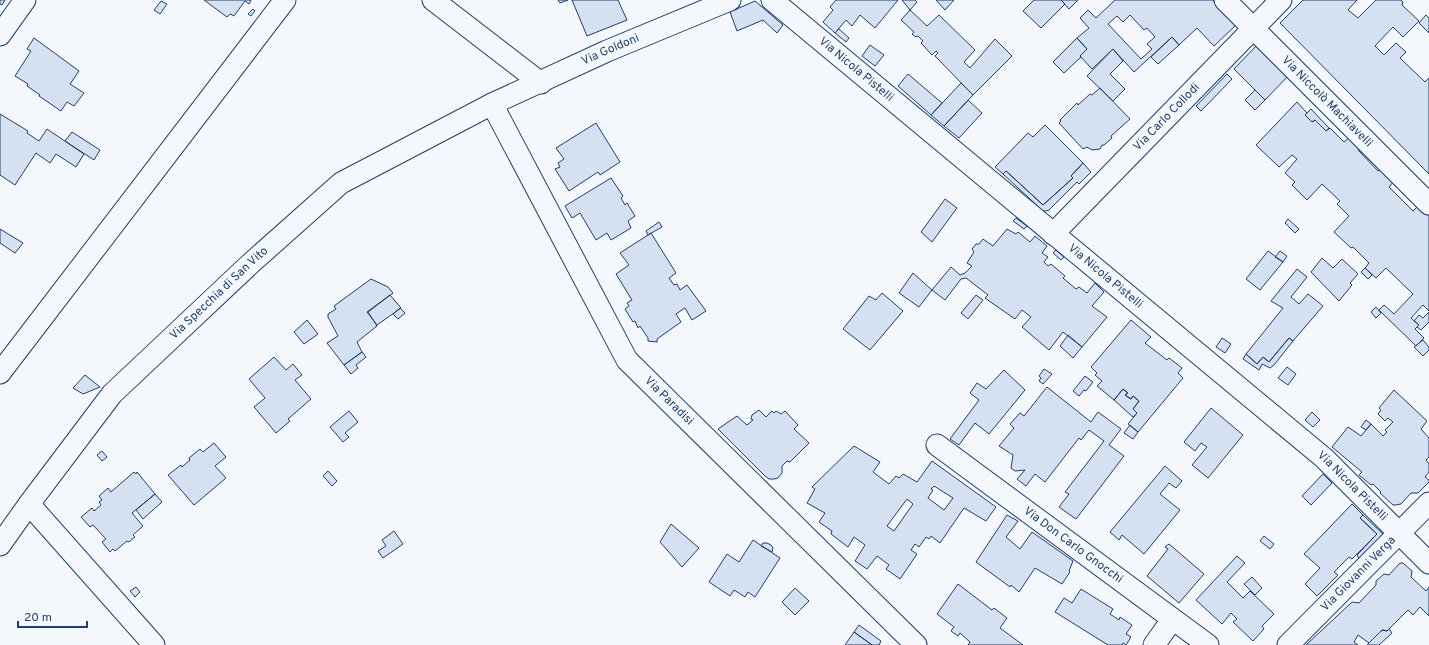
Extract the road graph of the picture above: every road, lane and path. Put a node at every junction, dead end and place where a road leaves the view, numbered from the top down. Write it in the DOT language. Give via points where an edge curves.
graph roads {
  1 [pos="25,0"];
  2 [pos="285,0"];
  3 [pos="433,0"];
  4 [pos="730,0"];
  5 [pos="772,0"];
  6 [pos="1225,0"];
  7 [pos="1281,0"];
  8 [pos="1253,28"];
  9 [pos="0,35"];
  10 [pos="541,82"];
  11 [pos="492,104"];
  12 [pos="1429,204"];
  13 [pos="1053,234"];
  14 [pos="0,373"];
  15 [pos="937,445"];
  16 [pos="1429,503"];
  17 [pos="29,504"];
  18 [pos="1400,534"];
  19 [pos="0,545"];
  20 [pos="1429,563"];
  21 [pos="1172,620"];
  22 [pos="154,645"];
  23 [pos="916,645"];
  24 [pos="1154,645"];
  25 [pos="1208,645"];
  26 [pos="1288,645"];
  1 -- 9 [label="street"];
  2 -- 14 [label="street"];
  3 -- 10 [label="street"];
  4 -- 10 [label="street, Via Goldoni" via="607,51"];
  5 -- 13 [label="street, Via Nicola Pistelli"];
  6 -- 8 [label="street, Via Niccolò Machiavelli"];
  7 -- 8 [label="street, Via Carlo Collodi"];
  8 -- 12 [label="street, Via Niccolò Machiavelli"];
  8 -- 13 [label="street, Via Carlo Collodi"];
  10 -- 11 [label="street, Via Goldoni"];
  11 -- 17 [label="street, Via Specchia di San Vito" via="341,183 250,264 112,394"];
  11 -- 23 [label="street, Via Paradisi" via="627,360"];
  13 -- 18 [label="street, Via Nicola Pistelli" via="1324,458"];
  15 -- 21 [label="street, Via Don Carlo Gnocchi"];
  16 -- 18 [label="street, Via Giovanni Verga"];
  17 -- 19 [label="street, Via Specchia di San Vito"];
  17 -- 22 [label="street"];
  18 -- 20 [label="street, Via Nicola Pistelli"];
  18 -- 26 [label="street, Via Giovanni Verga"];
  21 -- 24 [label="street"];
  21 -- 25 [label="street, Via Don Carlo Gnocchi"];
}
